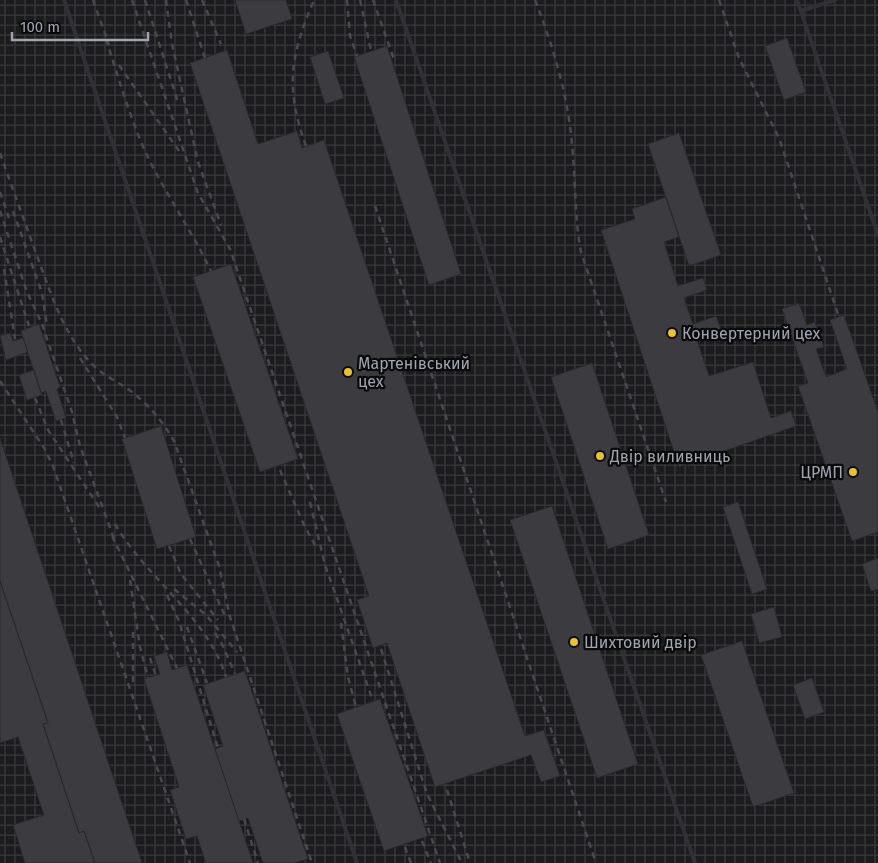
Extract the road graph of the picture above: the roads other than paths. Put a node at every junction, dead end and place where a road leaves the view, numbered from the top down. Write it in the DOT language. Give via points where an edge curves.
graph roads {
  1 [pos="64,0"];
  2 [pos="396,0"];
  3 [pos="797,0"];
  4 [pos="835,0"];
  5 [pos="801,11"];
  6 [pos="878,235"];
  7 [pos="357,863"];
  8 [pos="694,863"];
  1 -- 7 [label="lane"];
  2 -- 8 [label="lane"];
  3 -- 5 [label="lane"];
  4 -- 5 [label="lane"];
  5 -- 6 [label="lane"];
}
